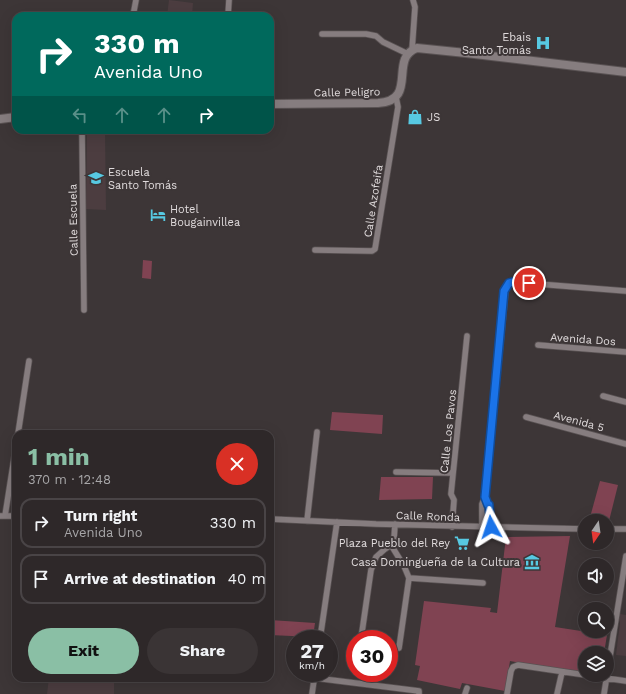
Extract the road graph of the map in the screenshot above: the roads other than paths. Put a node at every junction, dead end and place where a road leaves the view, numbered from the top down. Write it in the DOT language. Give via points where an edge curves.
graph roads {
  1 [pos="136,0"];
  2 [pos="229,0"];
  3 [pos="413,0"];
  4 [pos="134,12"];
  5 [pos="228,12"];
  6 [pos="322,34"];
  7 [pos="410,52"];
  8 [pos="626,72"];
  9 [pos="396,97"];
  10 [pos="274,104"];
  11 [pos="12,118"];
  12 [pos="0,119"];
  13 [pos="82,134"];
  14 [pos="315,250"];
  15 [pos="626,291"];
  16 [pos="84,310"];
  17 [pos="467,336"];
  18 [pos="538,345"];
  19 [pos="626,352"];
  20 [pos="29,361"];
  21 [pos="603,396"];
  22 [pos="626,402"];
  23 [pos="526,417"];
  24 [pos="19,430"];
  25 [pos="316,432"];
  26 [pos="626,444"];
  27 [pos="12,468"];
  28 [pos="396,472"];
  29 [pos="453,473"];
  30 [pos="485,497"];
  31 [pos="3,516"];
  32 [pos="274,519"];
  33 [pos="307,520"];
  34 [pos="337,522"];
  35 [pos="395,524"];
  36 [pos="452,526"];
  37 [pos="482,527"];
  38 [pos="491,527"];
  39 [pos="626,528"];
  40 [pos="578,529"];
  41 [pos="614,529"];
  42 [pos="391,545"];
  43 [pos="626,556"];
  44 [pos="409,578"];
  45 [pos="483,583"];
  46 [pos="321,630"];
  47 [pos="362,630"];
  48 [pos="612,646"];
  49 [pos="398,648"];
  50 [pos="562,672"];
  51 [pos="578,674"];
  52 [pos="338,680"];
  53 [pos="614,680"];
  54 [pos="626,681"];
  55 [pos="314,682"];
  56 [pos="606,682"];
  57 [pos="467,688"];
  58 [pos="419,692"];
  59 [pos="312,694"];
  60 [pos="465,694"];
  61 [pos="507,694"];
  62 [pos="557,694"];
  63 [pos="604,694"];
  1 -- 4 [label="street"];
  2 -- 5 [label="street"];
  3 -- 7 [label="street" via="415,7"];
  6 -- 7 [label="street" via="376,36 383,42"];
  7 -- 8 [label="main road" via="425,48"];
  7 -- 9 [label="main road, Calle Peligro"];
  9 -- 10 [label="main road, Calle Peligro" via="392,101 378,103"];
  9 -- 14 [label="street, Calle Azofeifa" via="398,107 375,249"];
  11 -- 12 [label="main road"];
  13 -- 16 [label="street, Calle Escuela"];
  15 -- 30 [label="street" via="509,283 504,291"];
  17 -- 29 [label="street, Calle Los Pavos"];
  18 -- 19 [label="street, Avenida Dos"];
  20 -- 24 [label="street"];
  21 -- 22 [label="street"];
  23 -- 26 [label="street, Avenida 5"];
  25 -- 33 [label="street"];
  27 -- 31 [label="street"];
  28 -- 29 [label="street"];
  29 -- 36 [label="street, Calle Los Pavos"];
  30 -- 37 [label="street" via="482,504"];
  30 -- 38 [label="street" via="489,505"];
  32 -- 33 [label="street, Calle Ronda"];
  33 -- 34 [label="street, Calle Ronda"];
  34 -- 35 [label="street, Calle Ronda"];
  34 -- 46 [label="street"];
  35 -- 36 [label="street, Calle Ronda"];
  35 -- 42 [label="street"];
  36 -- 37 [label="street, Calle Ronda"];
  37 -- 38 [label="street, Calle Ronda"];
  38 -- 40 [label="street, Calle Ronda"];
  39 -- 41 [label="street"];
  42 -- 44 [label="street"];
  42 -- 47 [label="street" via="376,557 373,564"];
  43 -- 48 [label="street"];
  44 -- 45 [label="street"];
  44 -- 49 [label="street"];
  50 -- 51 [label="street"];
  50 -- 61 [label="street" via="518,665 511,671"];
  50 -- 62 [label="street"];
  52 -- 58 [label="street"];
  53 -- 54 [label="street"];
  55 -- 59 [label="street"];
  56 -- 63 [label="street"];
  57 -- 60 [label="street"];
}
